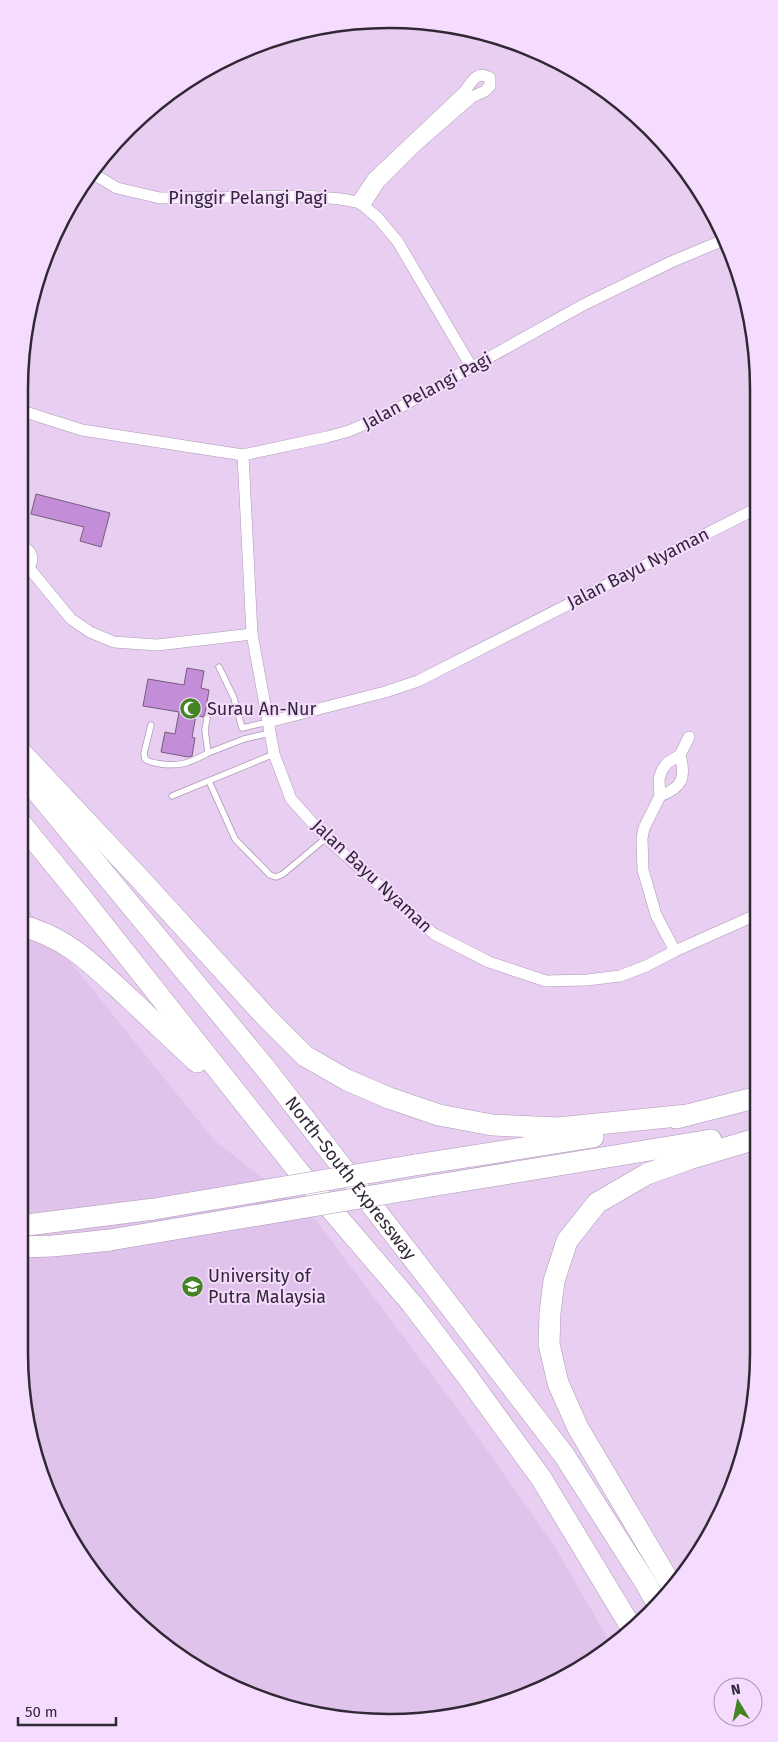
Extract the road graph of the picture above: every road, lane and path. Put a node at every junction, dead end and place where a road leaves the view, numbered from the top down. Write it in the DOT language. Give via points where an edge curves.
graph roads {
  1 [pos="97,176"];
  2 [pos="360,204"];
  3 [pos="719,242"];
  4 [pos="472,368"];
  5 [pos="28,413"];
  6 [pos="243,454"];
  7 [pos="750,511"];
  8 [pos="28,549"];
  9 [pos="28,566"];
  10 [pos="28,574"];
  11 [pos="252,634"];
  12 [pos="219,667"];
  13 [pos="207,718"];
  14 [pos="150,725"];
  15 [pos="242,728"];
  16 [pos="269,728"];
  17 [pos="689,737"];
  18 [pos="244,738"];
  19 [pos="208,753"];
  20 [pos="274,754"];
  21 [pos="680,755"];
  22 [pos="28,760"];
  23 [pos="28,781"];
  24 [pos="209,781"];
  25 [pos="172,796"];
  26 [pos="660,796"];
  27 [pos="28,832"];
  28 [pos="326,838"];
  29 [pos="750,918"];
  30 [pos="28,928"];
  31 [pos="675,951"];
  32 [pos="233,1090"];
  33 [pos="750,1100"];
  34 [pos="688,1115"];
  35 [pos="750,1134"];
  36 [pos="750,1141"];
  37 [pos="28,1225"];
  38 [pos="28,1247"];
  39 [pos="669,1581"];
  40 [pos="654,1599"];
  41 [pos="629,1623"];
  1 -- 2 [label="street, Pinggir Pelangi Pagi" via="116,188 160,198 306,196"];
  2 -- 2 [label="street" via="373,178 465,91 474,78 480,74 490,78 490,86 485,91 472,97 418,144"];
  2 -- 4 [label="street" via="378,218 398,242"];
  3 -- 4 [label="street, Jalan Pelangi Pagi" via="583,305"];
  4 -- 6 [label="street, Jalan Pelangi Pagi" via="388,414 349,431"];
  5 -- 6 [label="street, Jalan Pelangi Pagi" via="82,430"];
  6 -- 11 [label="street, Jalan Bayu Nyaman"];
  7 -- 16 [label="street, Jalan Bayu Nyaman" via="418,681"];
  8 -- 9 [label="street" via="32,556"];
  10 -- 11 [label="street" via="71,619 90,632 114,642 157,645"];
  11 -- 16 [label="street, Jalan Bayu Nyaman"];
  12 -- 15 [label="lane" via="234,698"];
  13 -- 19 [label="lane"];
  14 -- 19 [label="lane" via="144,753 149,762 174,766"];
  15 -- 16 [label="lane"];
  15 -- 18 [label="lane"];
  16 -- 18 [label="lane"];
  16 -- 20 [label="street, Jalan Bayu Nyaman"];
  17 -- 21 [label="street"];
  18 -- 19 [label="lane"];
  20 -- 24 [label="lane"];
  20 -- 28 [label="street, Jalan Bayu Nyaman" via="292,799"];
  21 -- 26 [label="street" via="662,770"];
  21 -- 26 [label="street" via="683,777 674,789"];
  22 -- 34 [label="highway" via="265,1016 305,1056 347,1080 439,1115 492,1125 558,1128"];
  23 -- 40 [label="highway, North–South Expressway" via="266,1069 432,1282 564,1455"];
  24 -- 25 [label="lane"];
  24 -- 28 [label="lane" via="235,839 270,875 283,874"];
  26 -- 31 [label="street" via="644,828 643,870 656,915"];
  27 -- 32 [label="highway, North–South Expressway"];
  28 -- 31 [label="street, Jalan Bayu Nyaman" via="434,934 489,962 546,981 620,976"];
  29 -- 31 [label="street, Jalan Bayu Nyaman"];
  30 -- 32 [label="highway" via="54,937 84,955 202,1066"];
  32 -- 41 [label="highway, North–South Expressway" via="412,1304 490,1407 541,1478"];
  33 -- 34 [label="highway"];
  34 -- 37 [label="highway, bridge" via="624,1133 154,1210"];
  35 -- 38 [label="highway, bridge" via="110,1240"];
  36 -- 39 [label="highway" via="647,1174 597,1203 568,1241 554,1281 549,1344 558,1383 578,1428"];
}
